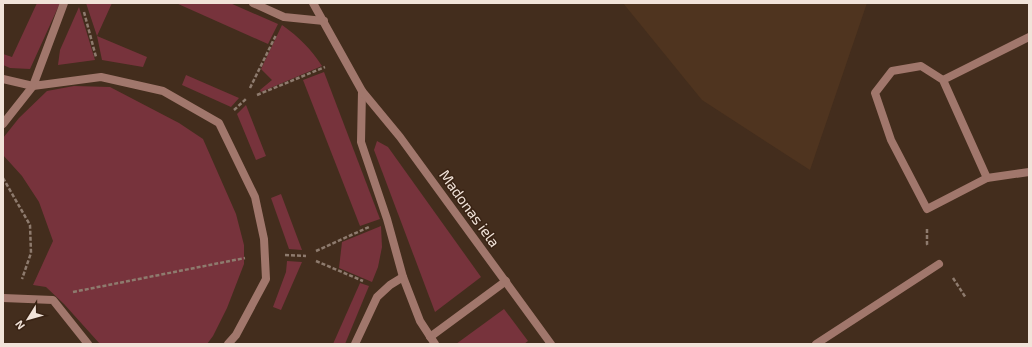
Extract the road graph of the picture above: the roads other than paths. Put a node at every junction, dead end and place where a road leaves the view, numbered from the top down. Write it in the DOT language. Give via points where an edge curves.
graph roads {
  1 [pos="64,3"];
  2 [pos="253,3"];
  3 [pos="313,3"];
  4 [pos="324,21"];
  5 [pos="1029,36"];
  6 [pos="3,79"];
  7 [pos="943,80"];
  8 [pos="33,86"];
  9 [pos="362,91"];
  10 [pos="3,124"];
  11 [pos="1029,172"];
  12 [pos="987,178"];
  13 [pos="939,264"];
  14 [pos="403,277"];
  15 [pos="506,282"];
  16 [pos="3,298"];
  17 [pos="430,337"];
  18 [pos="88,344"];
  19 [pos="228,344"];
  20 [pos="355,344"];
  21 [pos="435,344"];
  22 [pos="551,344"];
  23 [pos="816,344"];
  1 -- 8 [label="street"];
  2 -- 4 [label="street" via="284,17"];
  3 -- 4 [label="street, Madonas iela"];
  4 -- 9 [label="street, Madonas iela"];
  5 -- 7 [label="street"];
  6 -- 8 [label="street"];
  7 -- 12 [label="street"];
  7 -- 12 [label="street" via="921,66 892,71 875,93 891,140 927,209"];
  8 -- 10 [label="street"];
  8 -- 19 [label="street" via="101,77 163,91 219,124 255,196 265,254 266,279 236,335"];
  9 -- 14 [label="street, Madonas iela" via="361,142"];
  9 -- 15 [label="street, Madonas iela" via="400,137"];
  11 -- 12 [label="street"];
  13 -- 23 [label="street"];
  14 -- 17 [label="street, Madonas iela" via="420,321"];
  14 -- 20 [label="street" via="376,297"];
  15 -- 17 [label="street"];
  15 -- 22 [label="street, Madonas iela"];
  16 -- 18 [label="street" via="53,300"];
  17 -- 21 [label="street, Madonas iela"];
}
